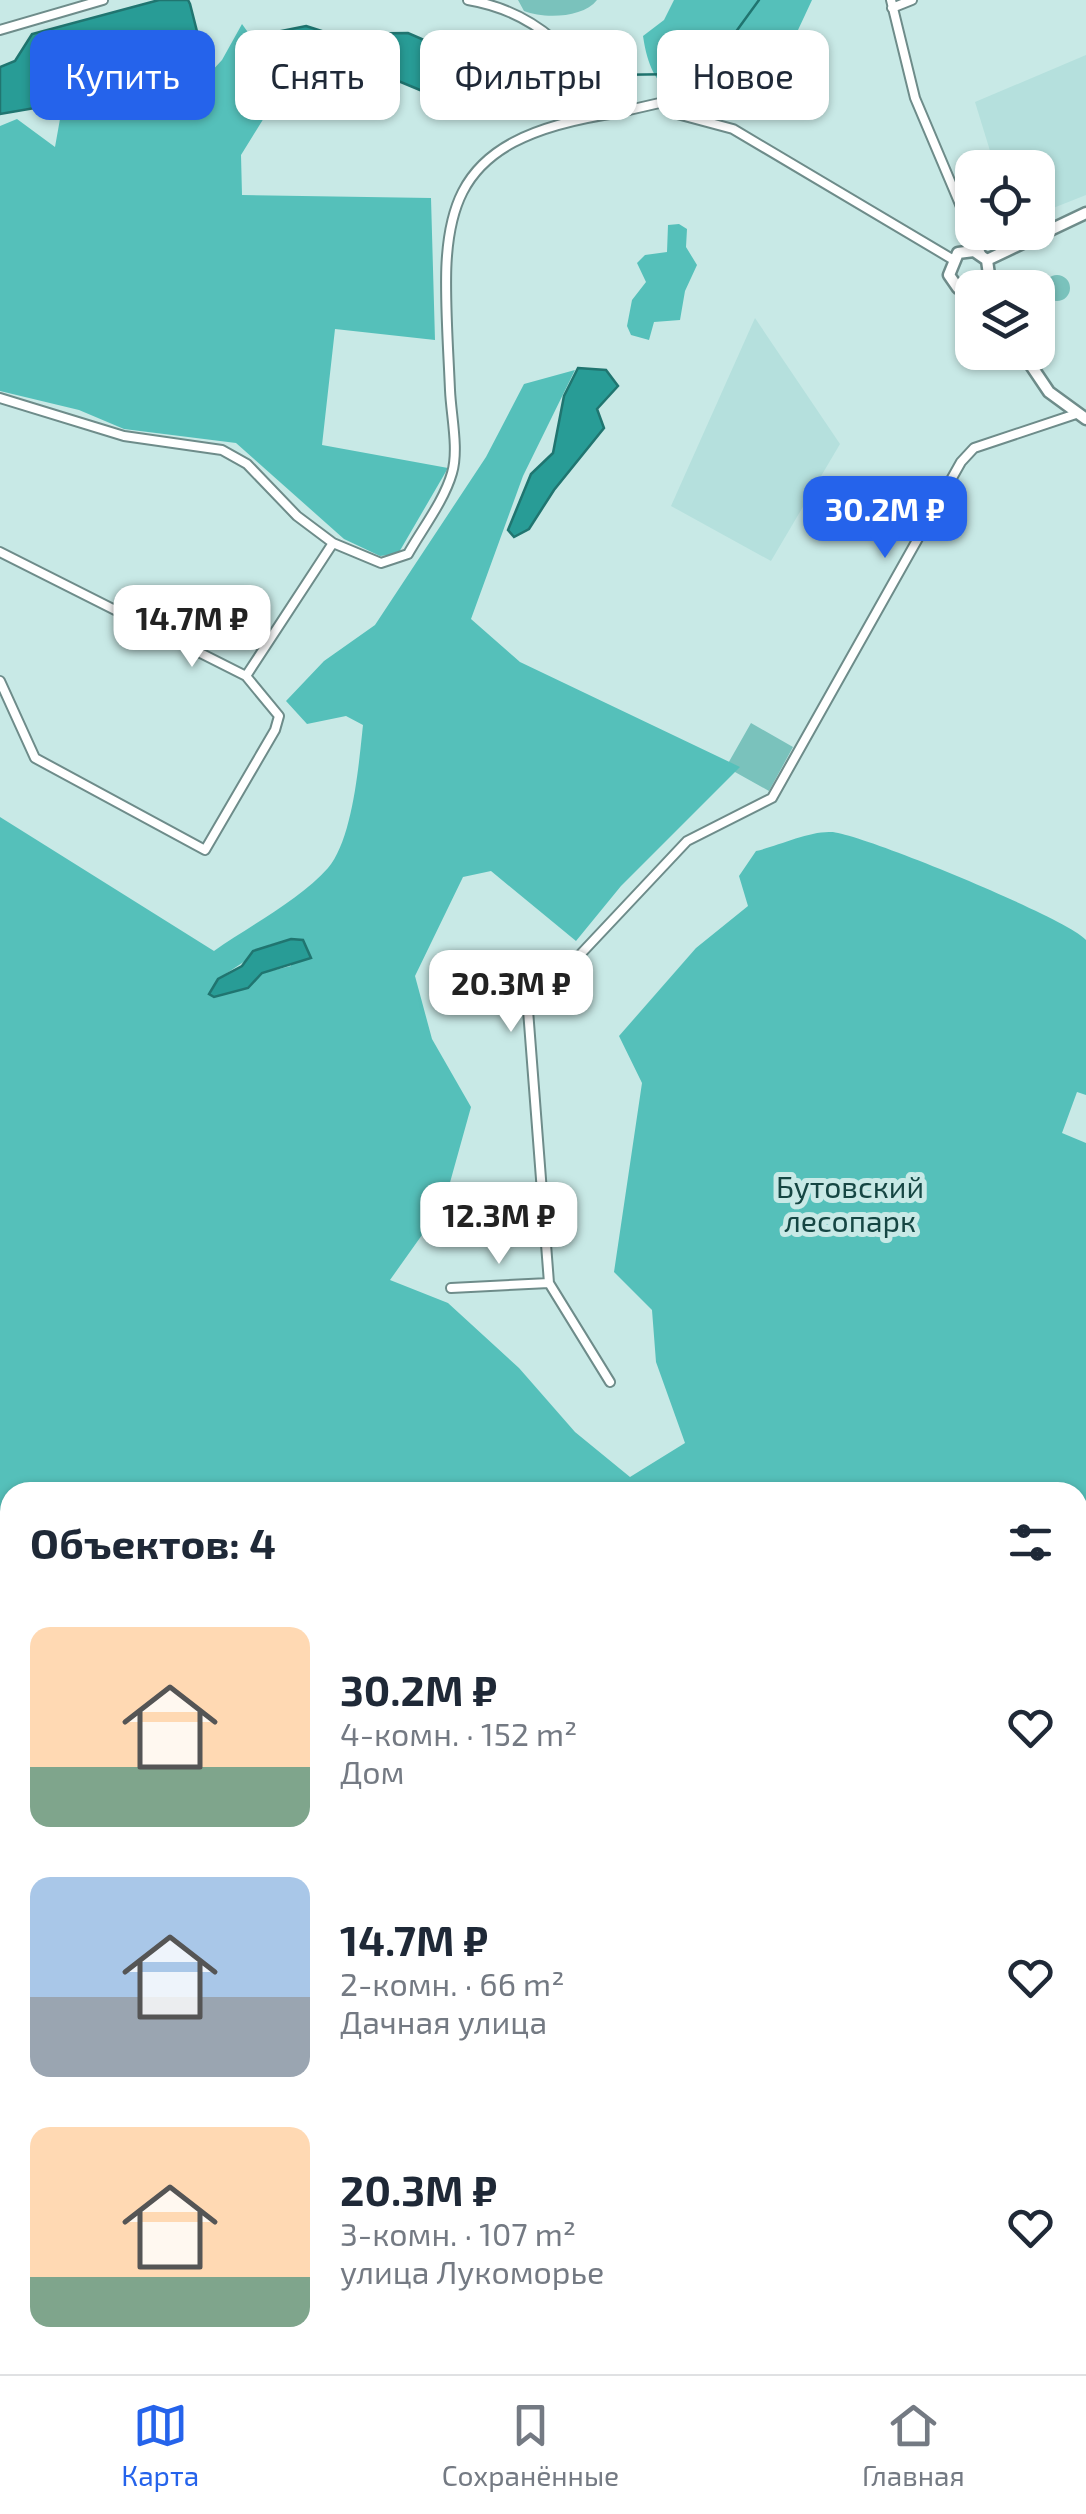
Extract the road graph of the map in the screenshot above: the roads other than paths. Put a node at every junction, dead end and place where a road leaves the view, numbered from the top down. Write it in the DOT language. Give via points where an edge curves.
graph roads {
  1 [pos="103,0"];
  2 [pos="468,0"];
  3 [pos="912,0"];
  4 [pos="892,4"];
  5 [pos="0,30"];
  6 [pos="546,30"];
  7 [pos="637,108"];
  8 [pos="587,120"];
  9 [pos="1086,212"];
  10 [pos="984,257"];
  11 [pos="952,259"];
  12 [pos="988,270"];
  13 [pos="955,283"];
  14 [pos="1034,370"];
  15 [pos="0,398"];
  16 [pos="1081,416"];
  17 [pos="333,544"];
  18 [pos="0,552"];
  19 [pos="246,676"];
  20 [pos="0,681"];
  21 [pos="549,1283"];
  22 [pos="451,1288"];
  23 [pos="610,1382"];
  1 -- 5 [label="street"];
  2 -- 6 [label="street"];
  3 -- 4 [label="street"];
  4 -- 10 [label="street" via="915,98"];
  7 -- 11 [label="street" via="690,96 677,114 733,129"];
  8 -- 17 [label="street" via="528,134 466,180 446,258 452,474 408,554 396,561 364,559"];
  9 -- 10 [label="street"];
  10 -- 11 [label="street" via="966,250"];
  10 -- 12 [label="street"];
  11 -- 13 [label="street"];
  14 -- 16 [label="street" via="1049,392"];
  15 -- 17 [label="street" via="124,436 235,455"];
  16 -- 21 [label="street" via="974,448 772,798 687,841 528,1010"];
  17 -- 19 [label="street"];
  18 -- 19 [label="street"];
  19 -- 20 [label="street" via="279,716 276,730 205,850 35,758"];
  21 -- 22 [label="street"];
  21 -- 23 [label="street"];
}
